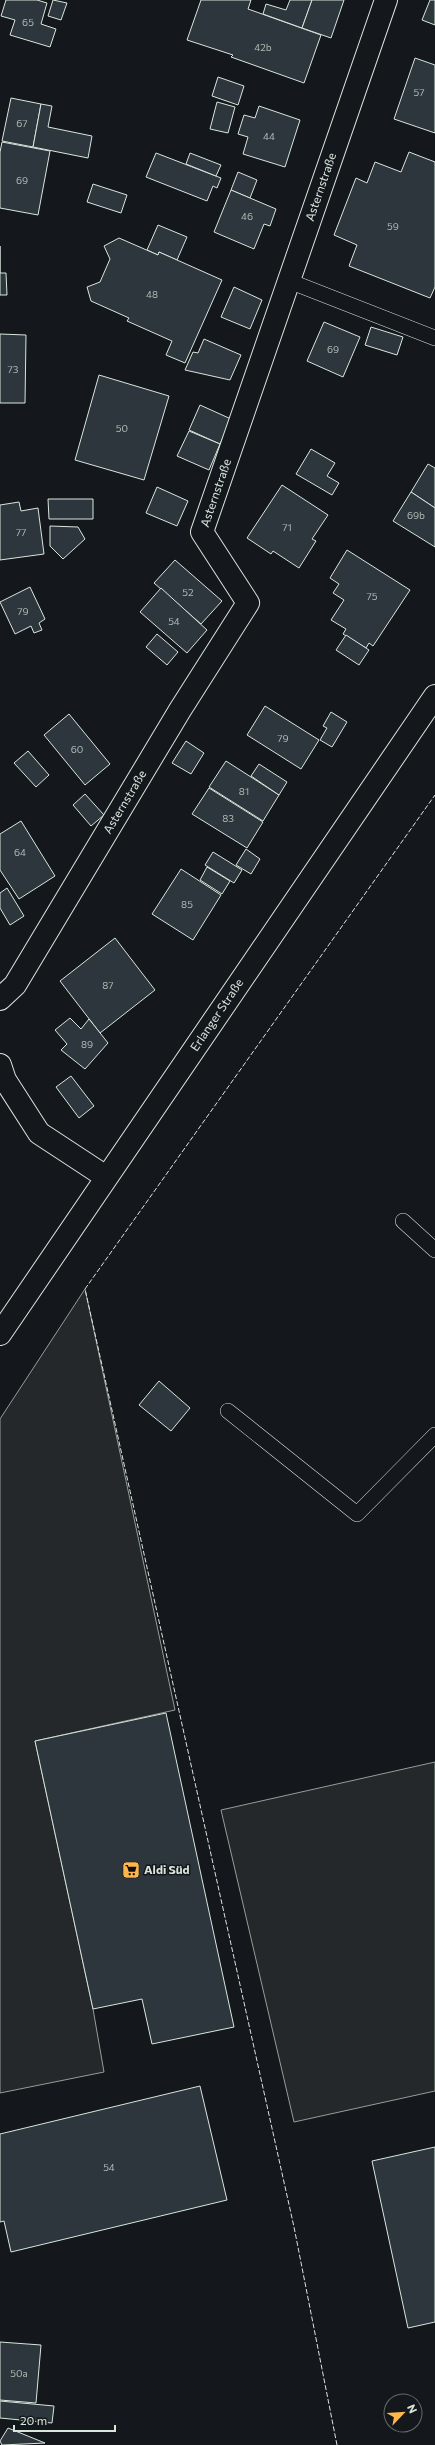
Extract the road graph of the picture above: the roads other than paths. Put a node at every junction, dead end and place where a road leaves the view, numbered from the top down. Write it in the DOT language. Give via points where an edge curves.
graph roads {
  1 [pos="386,0"];
  2 [pos="288,281"];
  3 [pos="435,338"];
  4 [pos="435,696"];
  5 [pos="0,999"];
  6 [pos="0,1065"];
  7 [pos="106,1177"];
  8 [pos="403,1222"];
  9 [pos="435,1250"];
  10 [pos="0,1334"];
  11 [pos="228,1411"];
  12 [pos="435,1435"];
  1 -- 2 [label="street, Asternstraße"];
  2 -- 3 [label="lane"];
  2 -- 5 [label="street, Asternstraße" via="202,532 248,603 180,710 15,985"];
  4 -- 7 [label="street, Erlanger Straße"];
  6 -- 7 [label="street" via="5,1080 39,1133"];
  7 -- 10 [label="street, Erlanger Straße"];
  8 -- 9 [label="lane"];
  11 -- 12 [label="lane" via="357,1514"];
}
